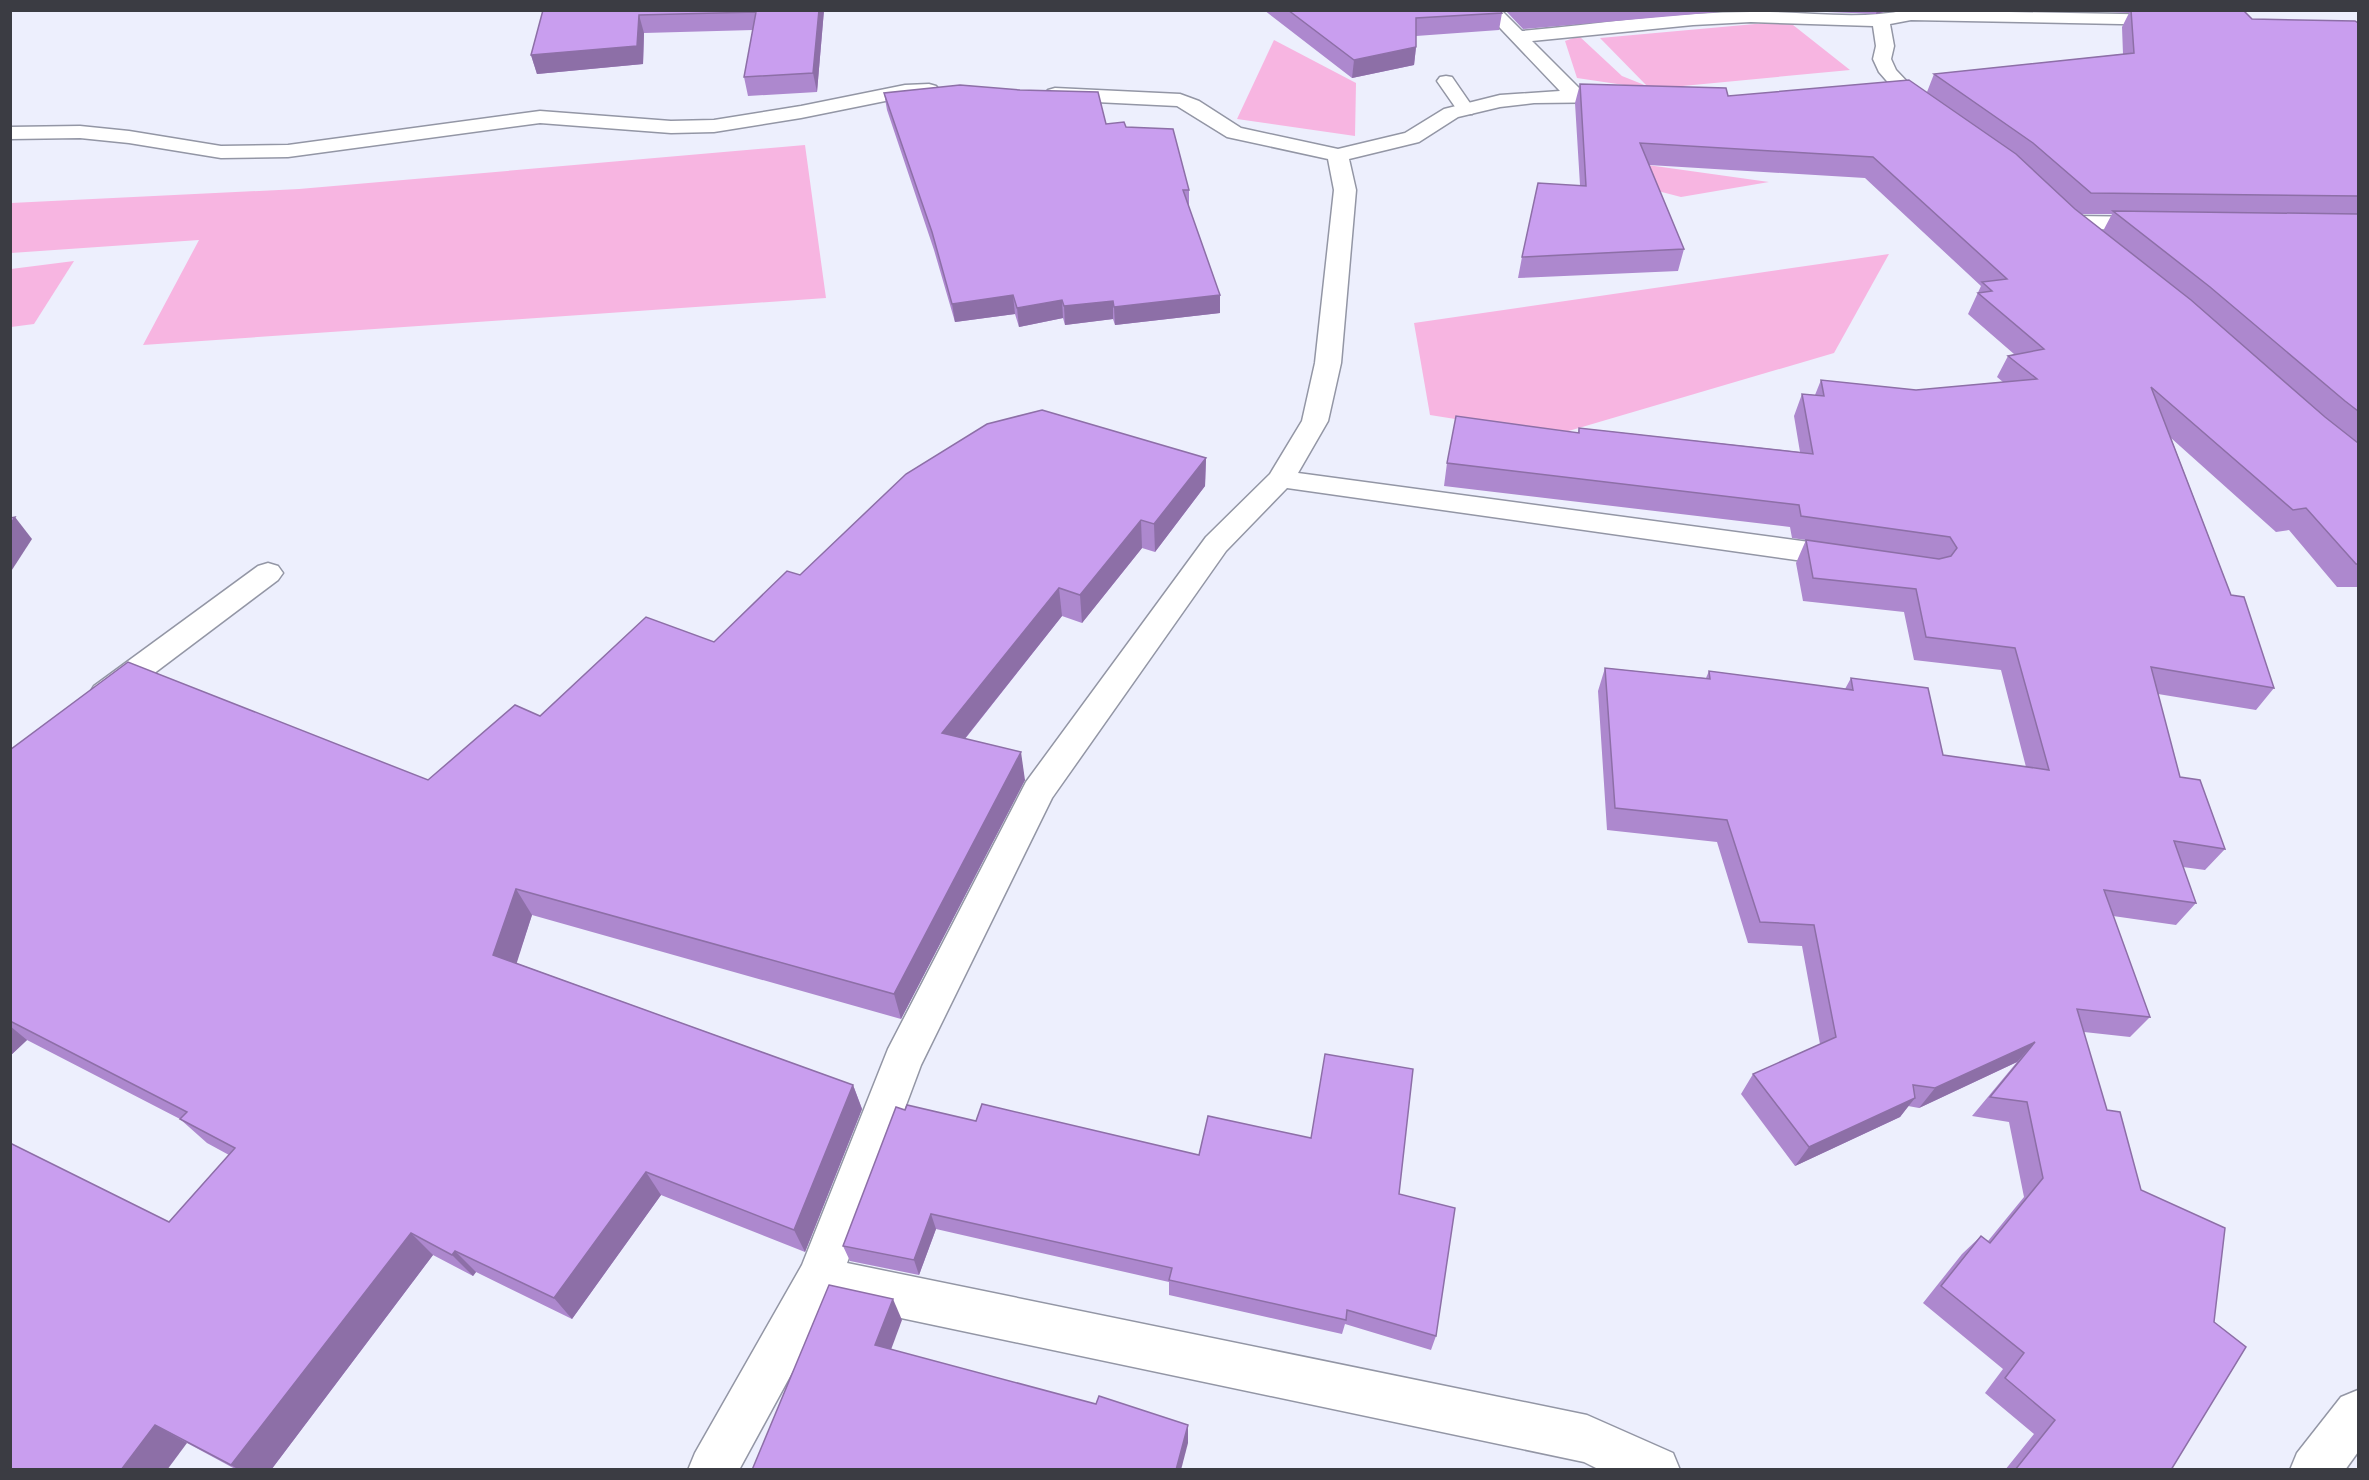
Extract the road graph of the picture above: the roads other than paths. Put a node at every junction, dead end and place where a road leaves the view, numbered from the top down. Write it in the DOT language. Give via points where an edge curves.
graph roads {
  1 [pos="1491,10"];
  2 [pos="1881,21"];
  3 [pos="2192,21"];
  4 [pos="1518,37"];
  5 [pos="1446,81"];
  6 [pos="947,90"];
  7 [pos="1906,91"];
  8 [pos="1039,93"];
  9 [pos="1883,93"];
  10 [pos="1575,95"];
  11 [pos="1644,97"];
  12 [pos="1924,104"];
  13 [pos="1466,110"];
  14 [pos="10,133"];
  15 [pos="1338,155"];
  16 [pos="2057,208"];
  17 [pos="2074,223"];
  18 [pos="2169,224"];
  19 [pos="2098,243"];
  20 [pos="1281,479"];
  21 [pos="1870,561"];
  22 [pos="268,573"];
  23 [pos="82,712"];
  24 [pos="819,1279"];
  25 [pos="2358,1414"];
  26 [pos="712,1470"];
  27 [pos="1656,1470"];
  28 [pos="2314,1470"];
  1 -- 4 [label="street"];
  2 -- 3 [label="street" via="1911,15"];
  2 -- 4 [label="street" via="1751,17"];
  2 -- 7 [label="street" via="1885,46 1882,59"];
  4 -- 10 [label="street"];
  5 -- 13 [label="lane"];
  6 -- 14 [label="street" via="905,91 714,126 671,127 540,117 288,151 221,152 80,132"];
  7 -- 9 [label="street"];
  7 -- 12 [label="street"];
  8 -- 15 [label="street" via="1180,100 1234,133"];
  10 -- 11 [label="street"];
  10 -- 13 [label="street" via="1534,97"];
  13 -- 15 [label="street" via="1451,113 1412,138"];
  15 -- 20 [label="street" via="1345,190 1328,363 1315,422"];
  16 -- 17 [label="street"];
  17 -- 18 [label="street"];
  17 -- 19 [label="street"];
  20 -- 21 [label="street"];
  20 -- 24 [label="street" via="1216,544 1038,791 902,1062"];
  22 -- 23 [label="street"];
  24 -- 26 [label="street"];
  24 -- 27 [label="street" via="1587,1439"];
  25 -- 28 [label="street"];
}
